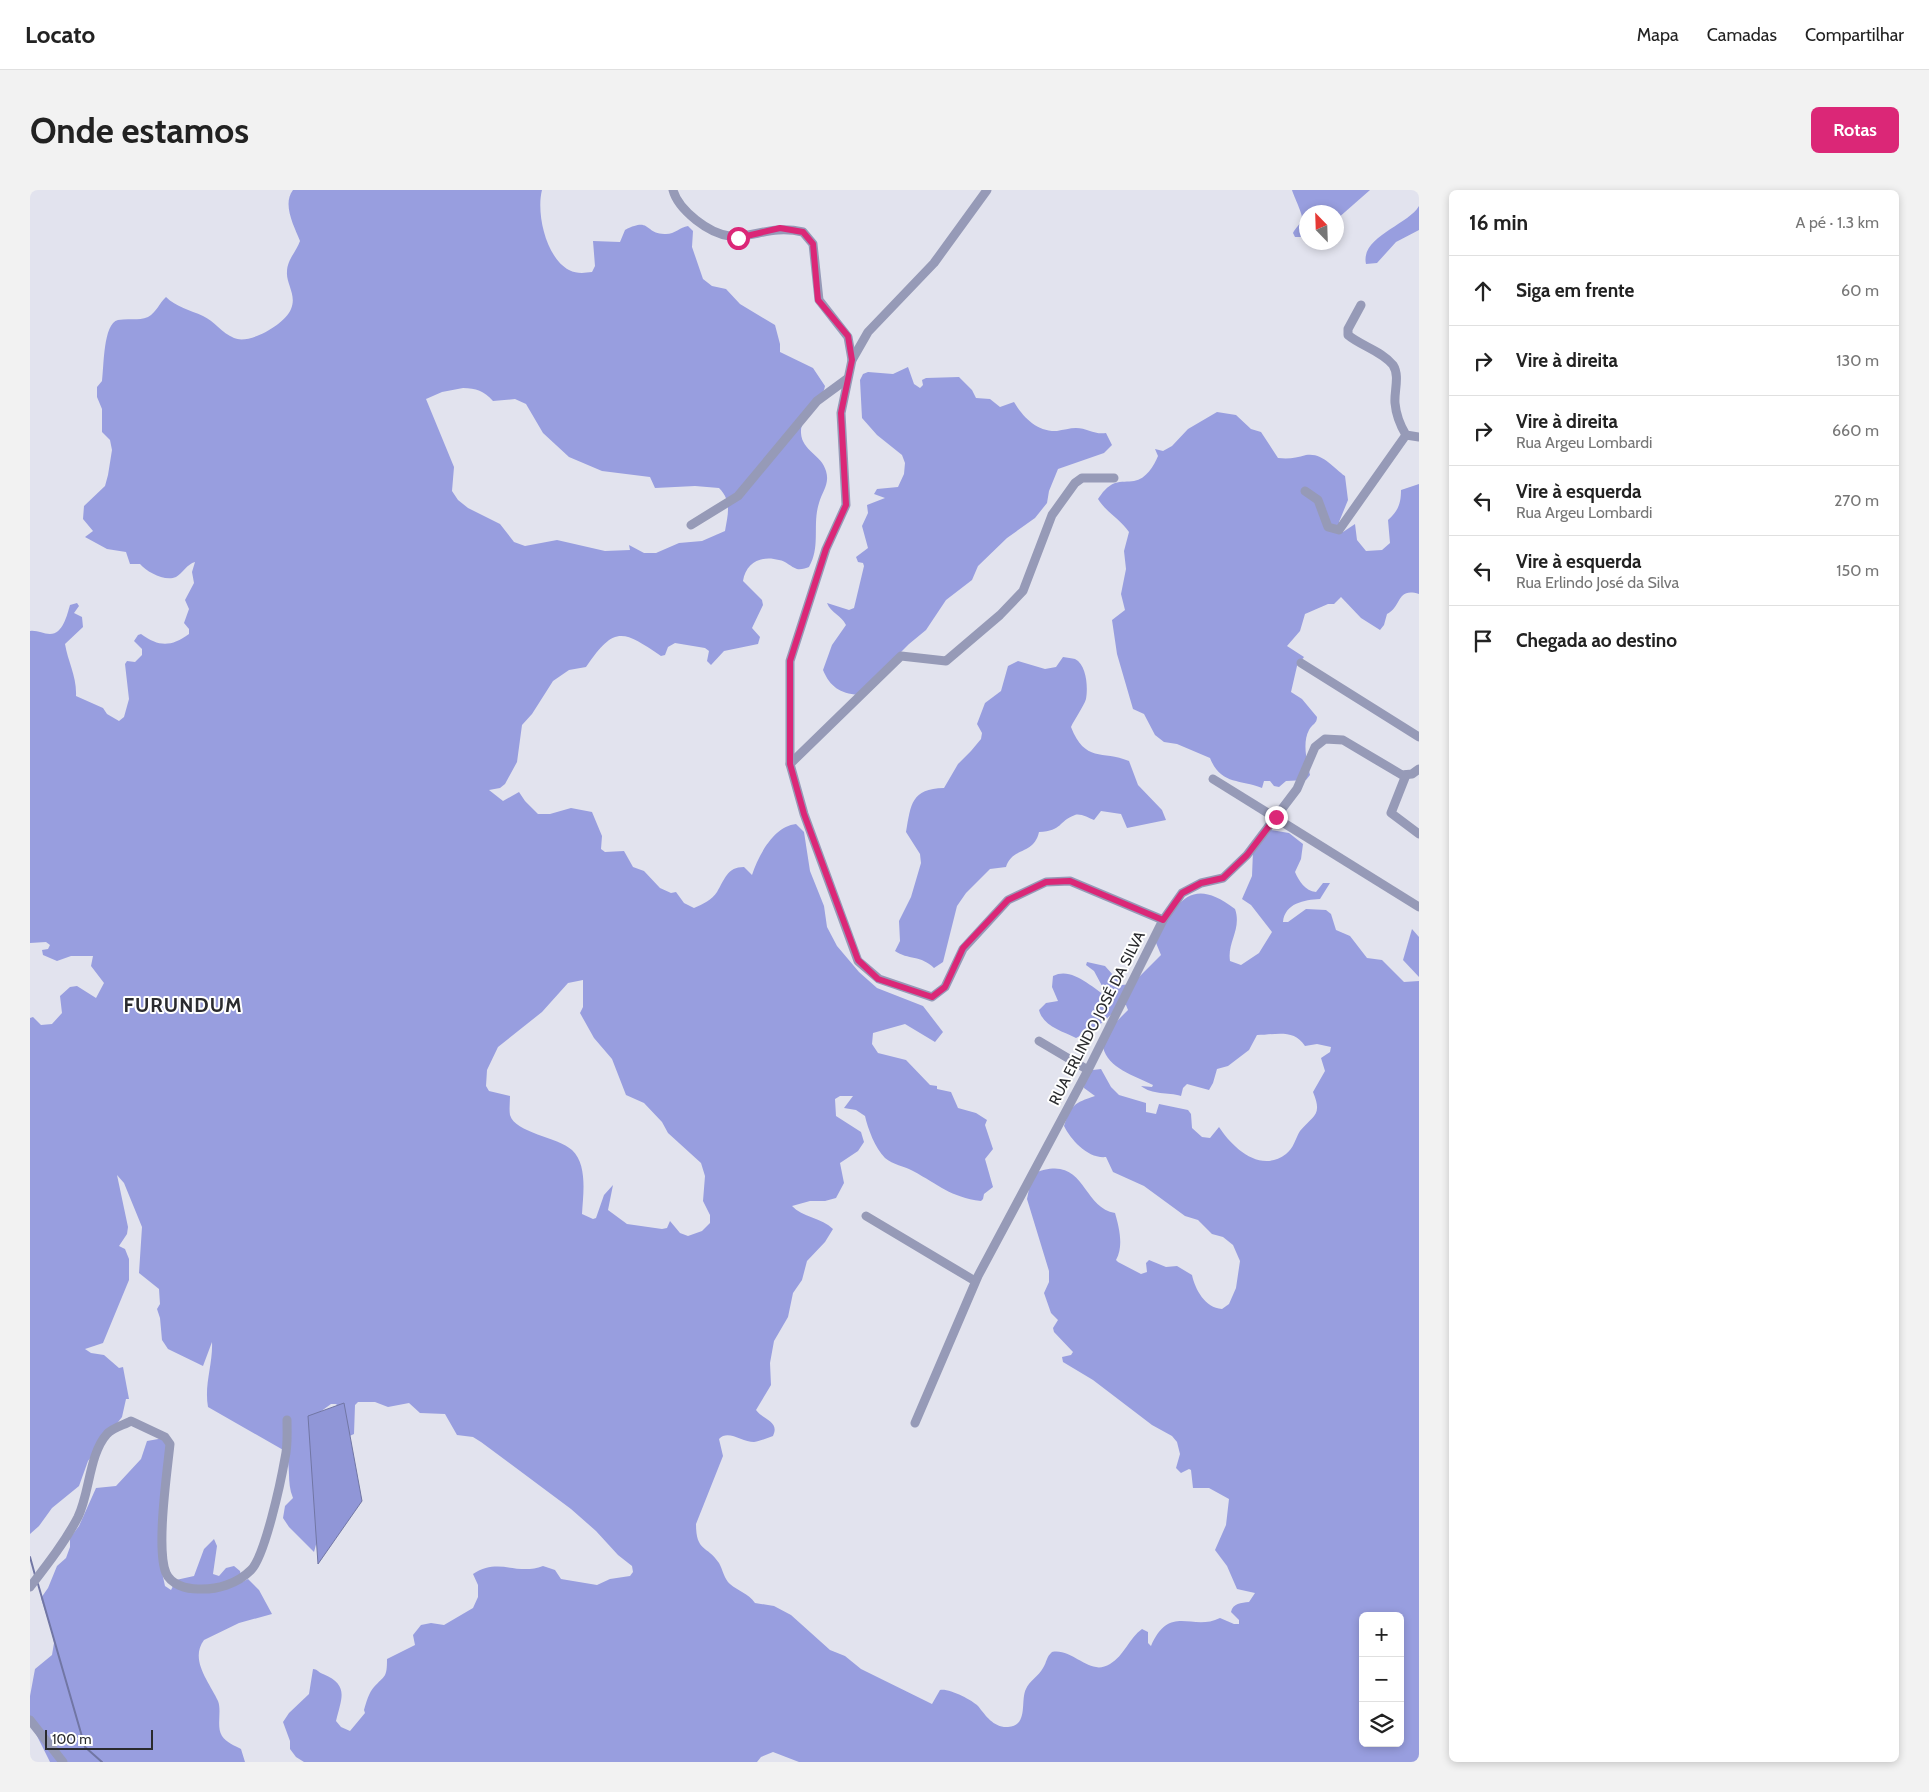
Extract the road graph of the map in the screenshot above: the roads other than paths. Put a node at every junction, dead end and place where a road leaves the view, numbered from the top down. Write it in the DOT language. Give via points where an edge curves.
graph roads {
  1 [pos="673,190"];
  2 [pos="986,190"];
  3 [pos="1361,305"];
  4 [pos="852,360"];
  5 [pos="847,380"];
  6 [pos="1406,435"];
  7 [pos="1419,437"];
  8 [pos="1114,478"];
  9 [pos="1305,491"];
  10 [pos="691,525"];
  11 [pos="1301,663"];
  12 [pos="1419,737"];
  13 [pos="790,764"];
  14 [pos="1419,770"];
  15 [pos="1406,774"];
  16 [pos="1213,779"];
  17 [pos="1276,817"];
  18 [pos="1419,834"];
  19 [pos="1419,906"];
  20 [pos="1163,920"];
  21 [pos="1039,1041"];
  22 [pos="1088,1070"];
  23 [pos="866,1216"];
  24 [pos="975,1281"];
  25 [pos="287,1420"];
  26 [pos="915,1423"];
  27 [pos="31,1585"];
  28 [pos="30,1720"];
  29 [pos="62,1762"];
  1 -- 4 [label="street" via="688,214 718,235 738,238 780,228 803,232 813,244 818,300 848,336"];
  2 -- 4 [label="street" via="934,263 868,332"];
  3 -- 6 [label="street" via="1348,328 1348,335 1393,366 1397,410"];
  4 -- 5 [label="street"];
  5 -- 10 [label="street" via="817,401 738,496"];
  5 -- 13 [label="street" via="841,413 846,505 826,549 790,661"];
  6 -- 7 [label="street"];
  6 -- 9 [label="street" via="1338,530 1328,527 1318,500"];
  8 -- 13 [label="street" via="1082,478 1075,483 1052,514 1023,591 1000,616 946,661 901,656"];
  11 -- 12 [label="street"];
  13 -- 20 [label="street" via="804,814 858,960 878,979 932,997 945,987 963,948 1008,900 1046,882 1070,881"];
  14 -- 15 [label="street"];
  15 -- 17 [label="street, RUA ERLINDO JOSÉ DA SILVA" via="1402,775 1343,740 1325,740 1315,747 1297,789"];
  15 -- 18 [label="street" via="1391,813"];
  16 -- 17 [label="street"];
  17 -- 19 [label="street"];
  17 -- 20 [label="street, RUA ERLINDO JOSÉ DA SILVA" via="1247,855 1223,878 1201,883 1182,893"];
  20 -- 22 [label="street, RUA ERLINDO JOSÉ DA SILVA"];
  21 -- 22 [label="street"];
  22 -- 24 [label="street, RUA ERLINDO JOSÉ DA SILVA"];
  23 -- 24 [label="street"];
  24 -- 26 [label="street, RUA ERLINDO JOSÉ DA SILVA"];
  25 -- 27 [label="street" via="286,1457 261,1555 252,1570 237,1581 206,1590 191,1589 173,1582 166,1574 163,1517 170,1444 165,1437 131,1421 108,1433 95,1458 78,1518 56,1554"];
  28 -- 29 [label="street"];
}
